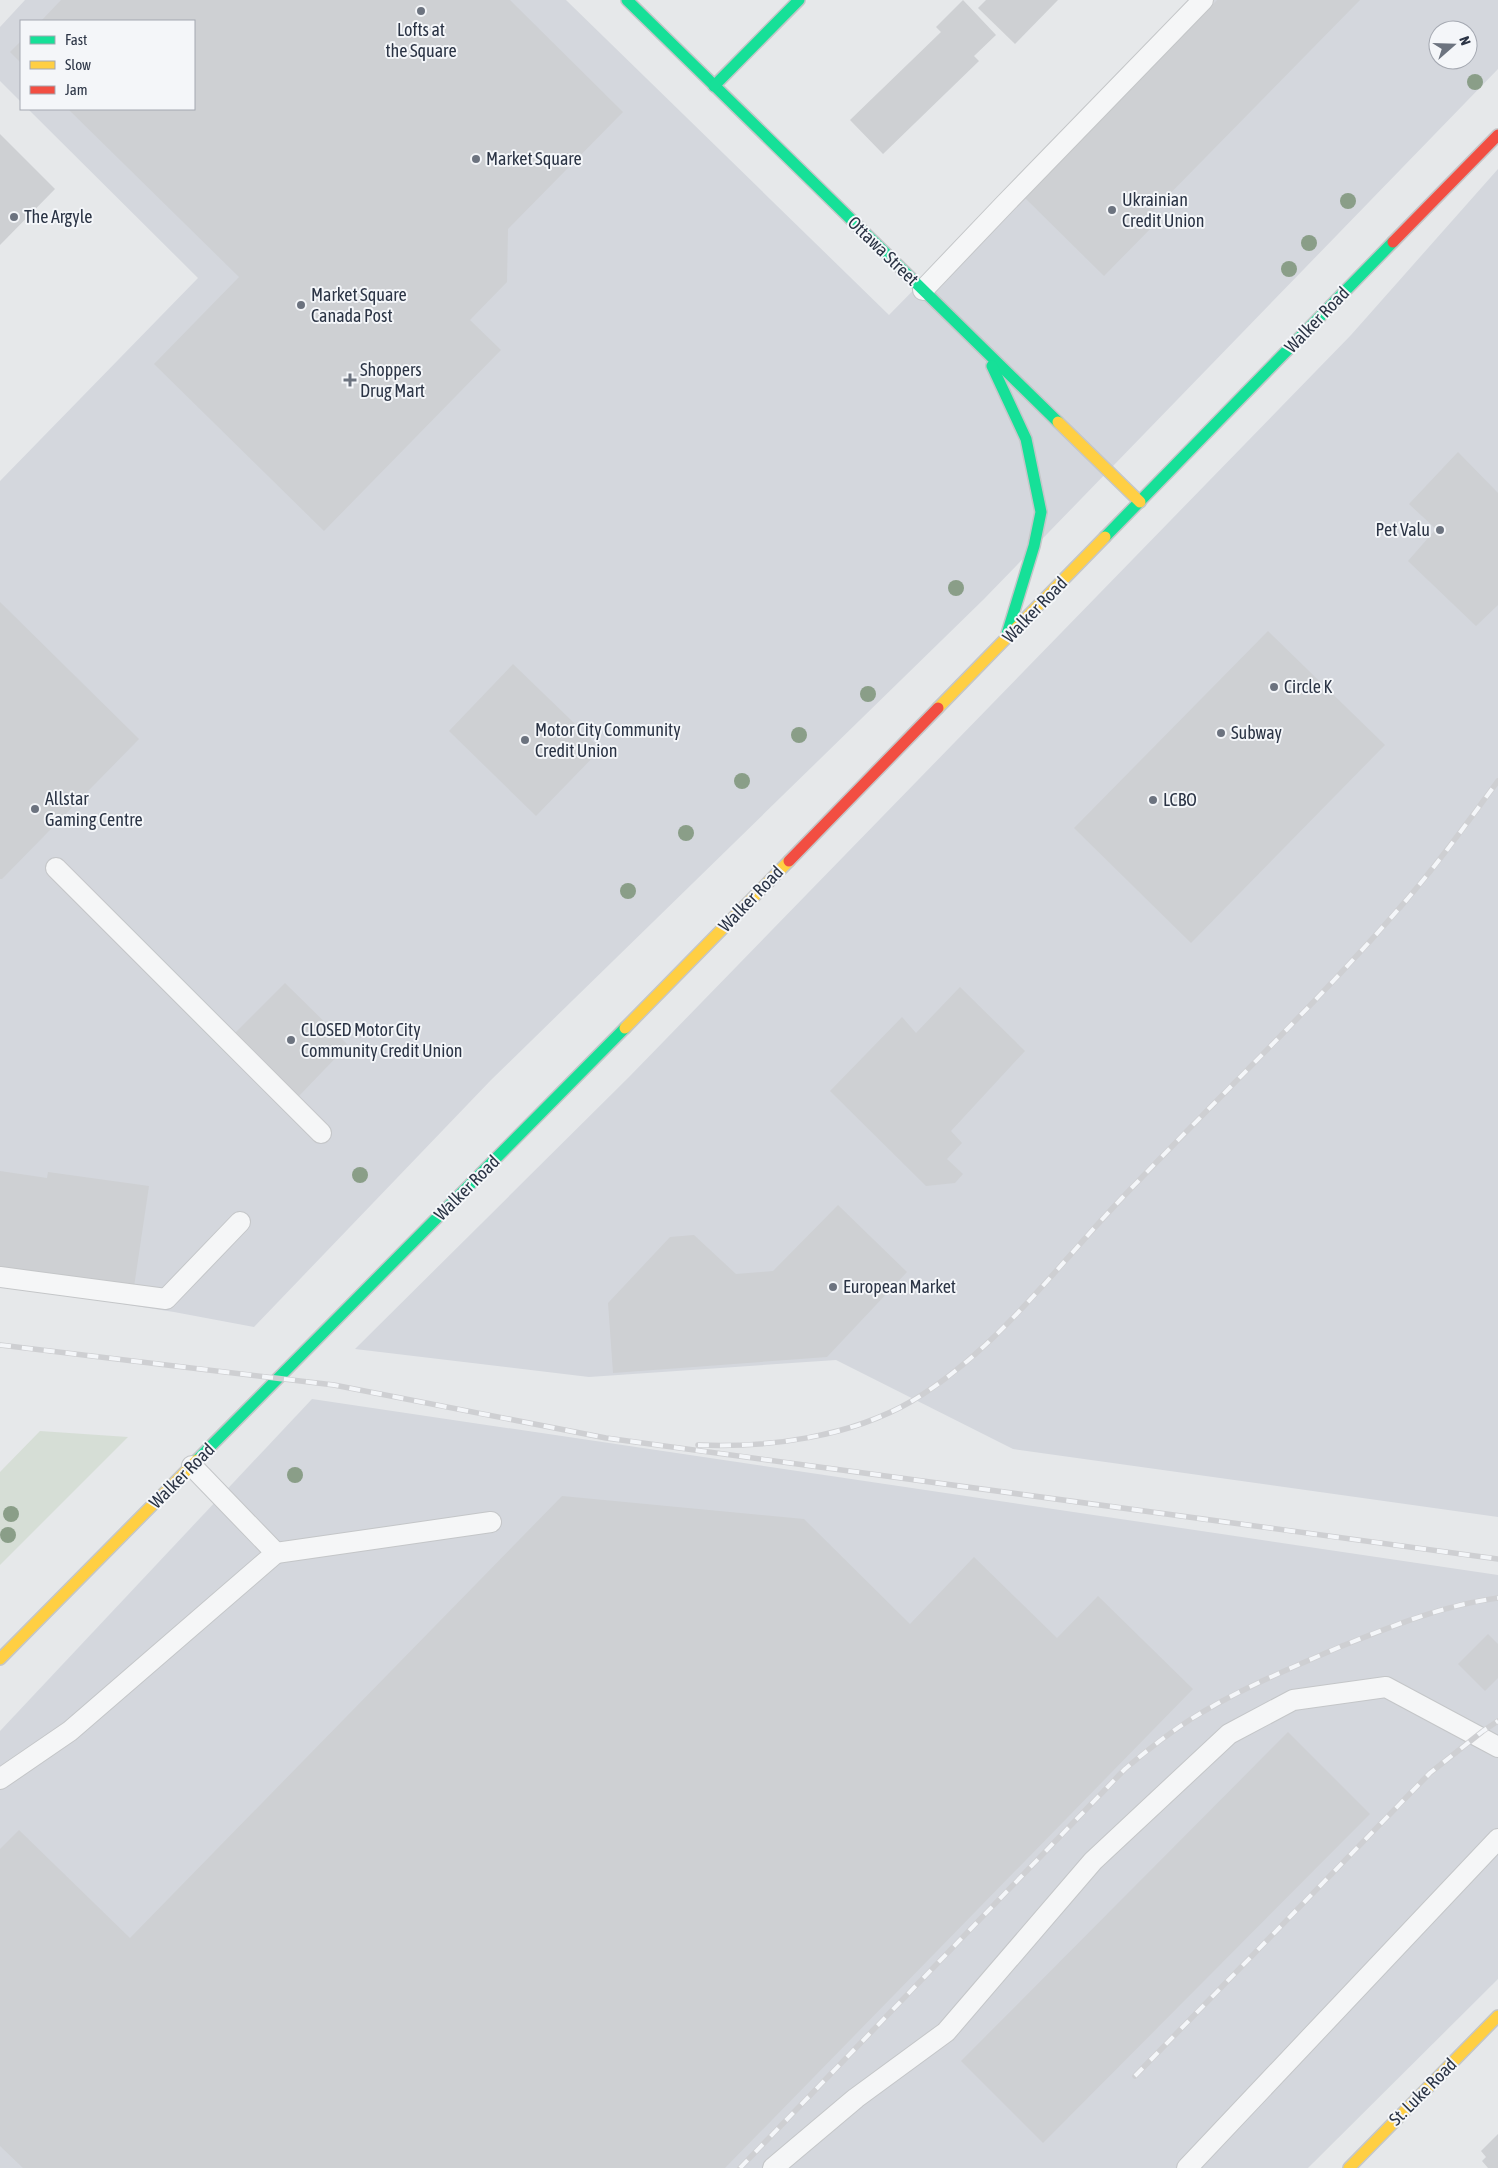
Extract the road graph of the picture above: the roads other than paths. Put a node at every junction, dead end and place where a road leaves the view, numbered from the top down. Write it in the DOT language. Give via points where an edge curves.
graph roads {
  1 [pos="627,0"];
  2 [pos="799,0"];
  3 [pos="1203,0"];
  4 [pos="714,86"];
  5 [pos="1498,135"];
  6 [pos="924,290"];
  7 [pos="985,351"];
  8 [pos="1140,502"];
  9 [pos="1006,639"];
  10 [pos="56,868"];
  11 [pos="321,1133"];
  12 [pos="240,1222"];
  13 [pos="0,1277"];
  14 [pos="192,1466"];
  15 [pos="491,1522"];
  16 [pos="276,1553"];
  17 [pos="0,1659"];
  18 [pos="1498,1747"];
  19 [pos="0,1779"];
  20 [pos="1498,1839"];
  21 [pos="1498,2016"];
  22 [pos="773,2168"];
  23 [pos="1187,2168"];
  24 [pos="1349,2168"];
  1 -- 4 [label="main road, Ottawa Street"];
  2 -- 4 [label="main road"];
  3 -- 6 [label="lane"];
  4 -- 6 [label="main road, Ottawa Street"];
  5 -- 8 [label="main road, Walker Road"];
  6 -- 7 [label="main road, Ottawa Street"];
  7 -- 8 [label="main road, Ottawa Street"];
  7 -- 9 [label="main road" via="1026,439 1041,512"];
  8 -- 9 [label="main road, Walker Road"];
  9 -- 14 [label="main road, Walker Road"];
  10 -- 11 [label="lane"];
  12 -- 13 [label="lane" via="166,1299"];
  14 -- 16 [label="lane"];
  14 -- 17 [label="main road, Walker Road"];
  15 -- 16 [label="lane"];
  16 -- 19 [label="lane" via="70,1730"];
  18 -- 22 [label="lane" via="1386,1687 1293,1700 1229,1734 1093,1861 946,2032 856,2098"];
  20 -- 23 [label="lane"];
  21 -- 24 [label="main road, St. Luke Road"];
}
